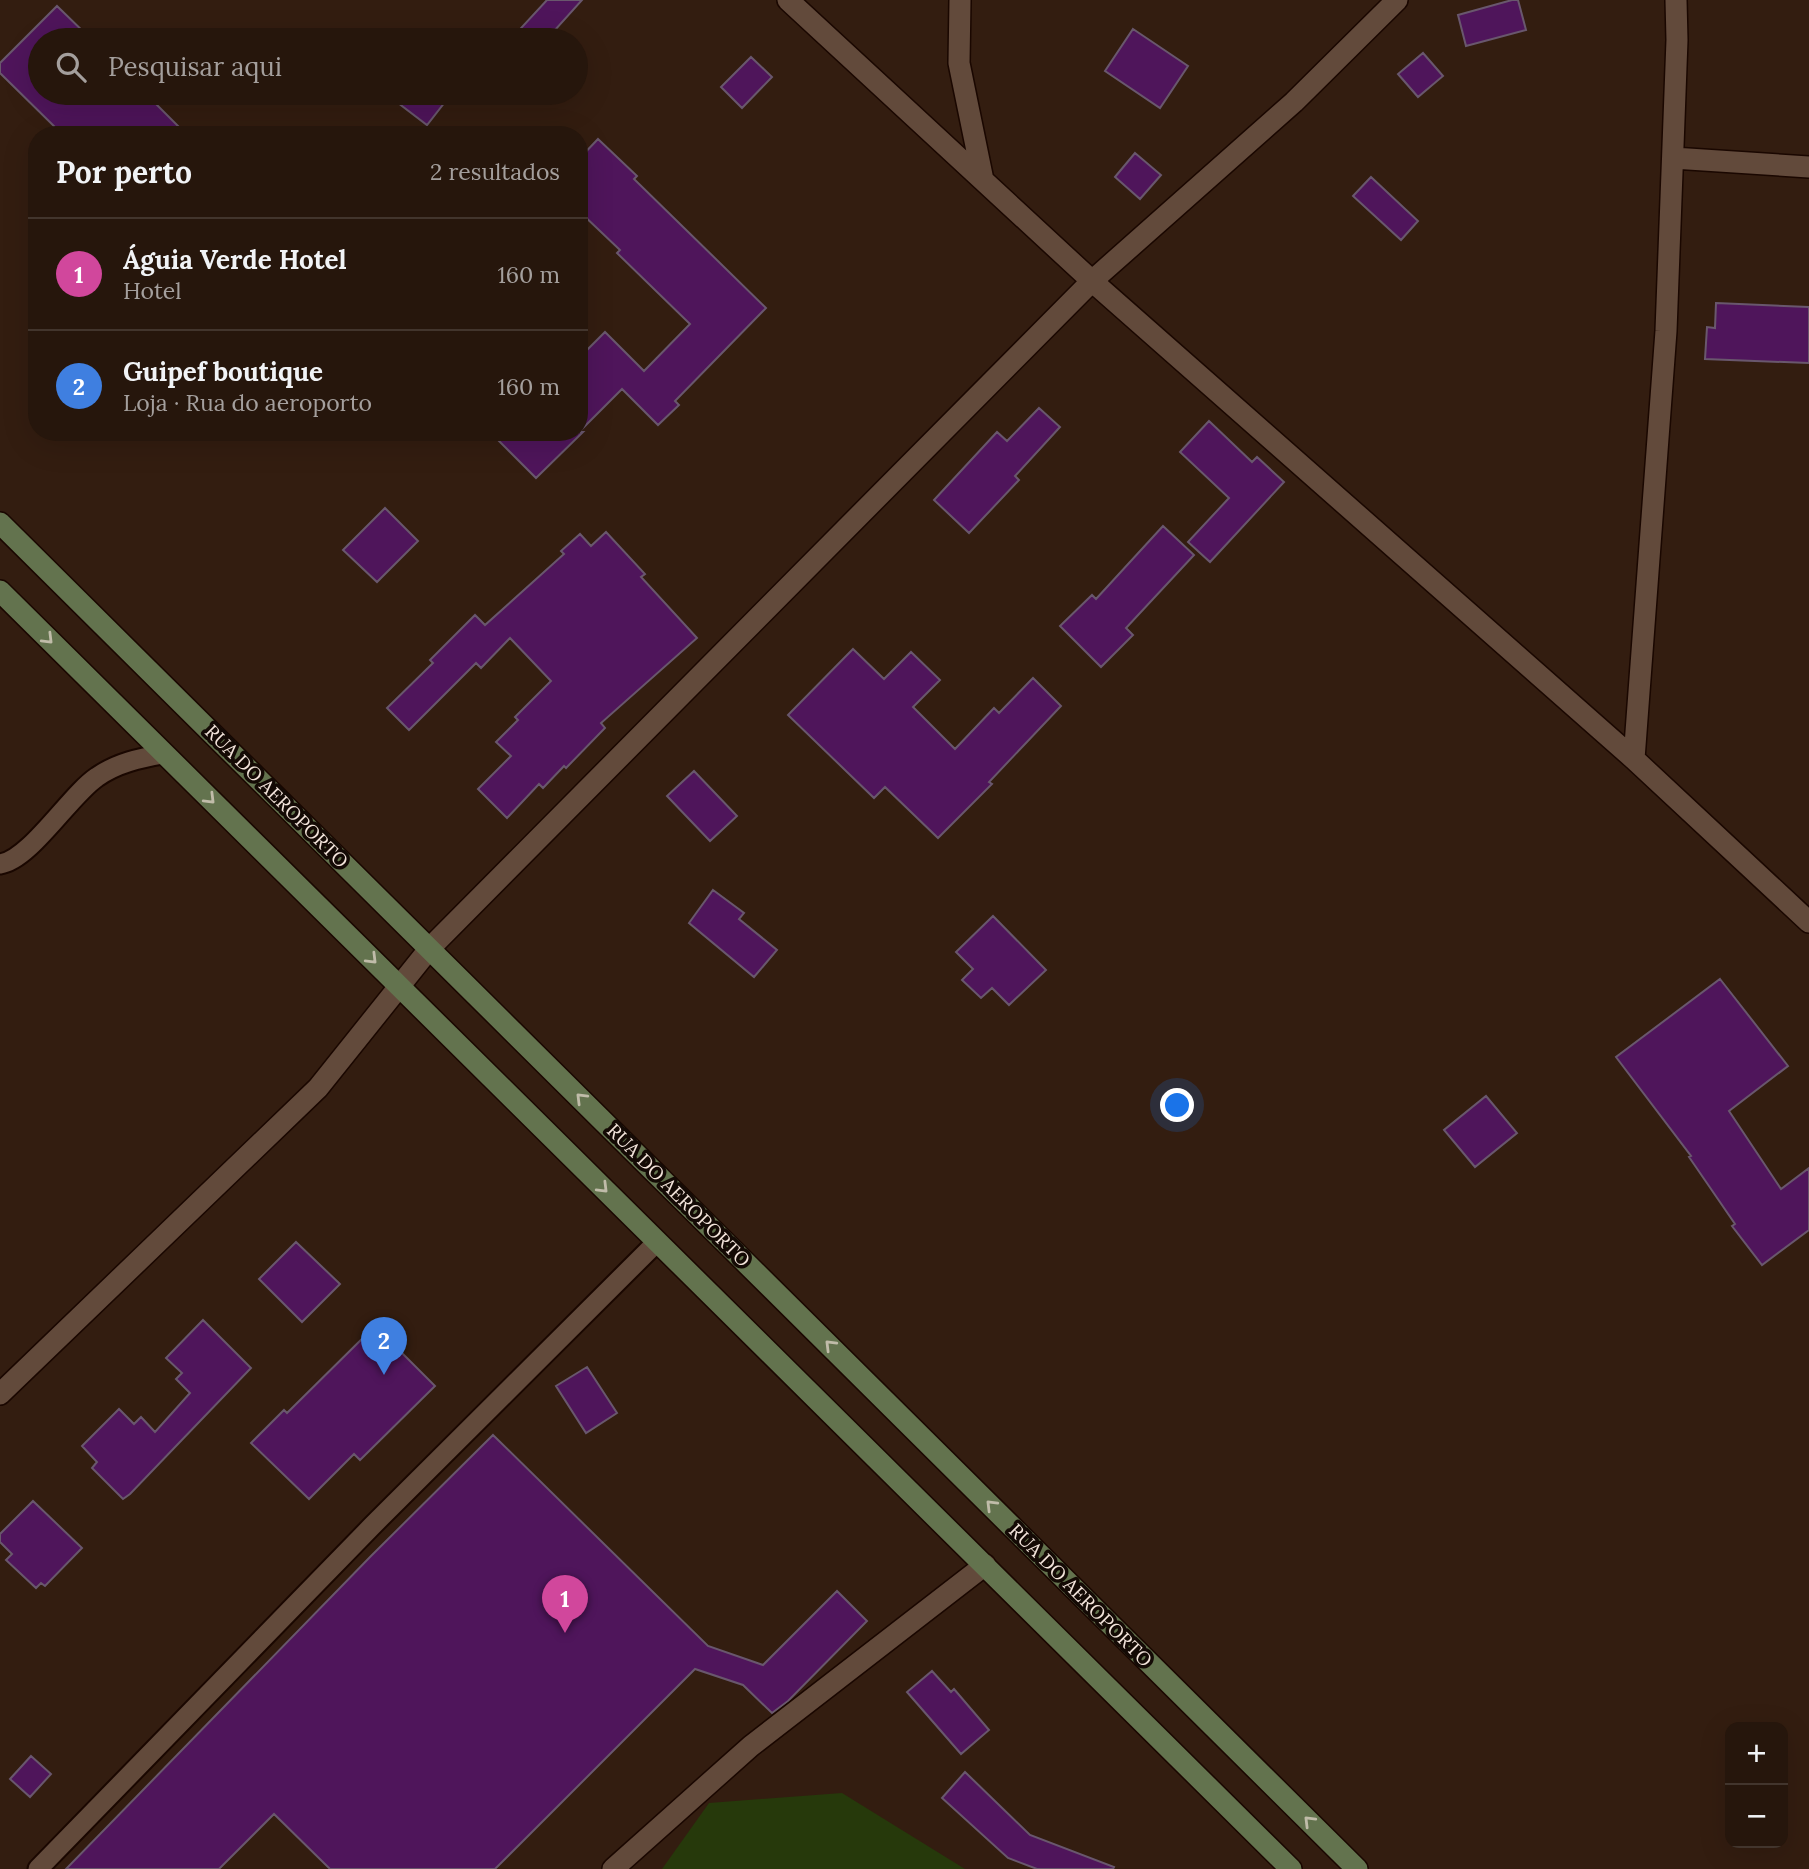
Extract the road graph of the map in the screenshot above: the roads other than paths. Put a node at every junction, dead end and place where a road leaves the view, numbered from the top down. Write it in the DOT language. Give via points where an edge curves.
graph roads {
  1 [pos="788,0"];
  2 [pos="960,0"];
  3 [pos="1397,0"];
  4 [pos="1676,0"];
  5 [pos="1673,158"];
  6 [pos="1809,167"];
  7 [pos="984,180"];
  8 [pos="1092,281"];
  9 [pos="0,523"];
  10 [pos="0,591"];
  11 [pos="163,754"];
  12 [pos="1634,759"];
  13 [pos="0,864"];
  14 [pos="1809,922"];
  15 [pos="430,948"];
  16 [pos="400,987"];
  17 [pos="657,1242"];
  18 [pos="0,1394"];
  19 [pos="985,1566"];
  20 [pos="38,1869"];
  21 [pos="613,1869"];
  22 [pos="1291,1869"];
  23 [pos="1357,1869"];
  1 -- 7 [label="street"];
  2 -- 7 [label="street" via="959,63"];
  3 -- 8 [label="street" via="1294,102"];
  4 -- 5 [label="street"];
  5 -- 6 [label="street"];
  5 -- 12 [label="street" via="1666,331"];
  7 -- 8 [label="street"];
  8 -- 12 [label="street"];
  8 -- 15 [label="street"];
  9 -- 15 [label="main road, RUA DO AEROPORTO"];
  10 -- 11 [label="main road, one-way"];
  11 -- 13 [label="lane" via="137,758 95,778 23,852"];
  11 -- 16 [label="main road, one-way"];
  12 -- 14 [label="street"];
  15 -- 16 [label="street"];
  23 -- 15 [label="main road, RUA DO AEROPORTO, one-way"];
  16 -- 17 [label="main road, one-way"];
  16 -- 18 [label="street" via="318,1088"];
  17 -- 19 [label="main road"];
  17 -- 20 [label="lane"];
  19 -- 21 [label="street" via="751,1746"];
  19 -- 22 [label="main road"];
}
